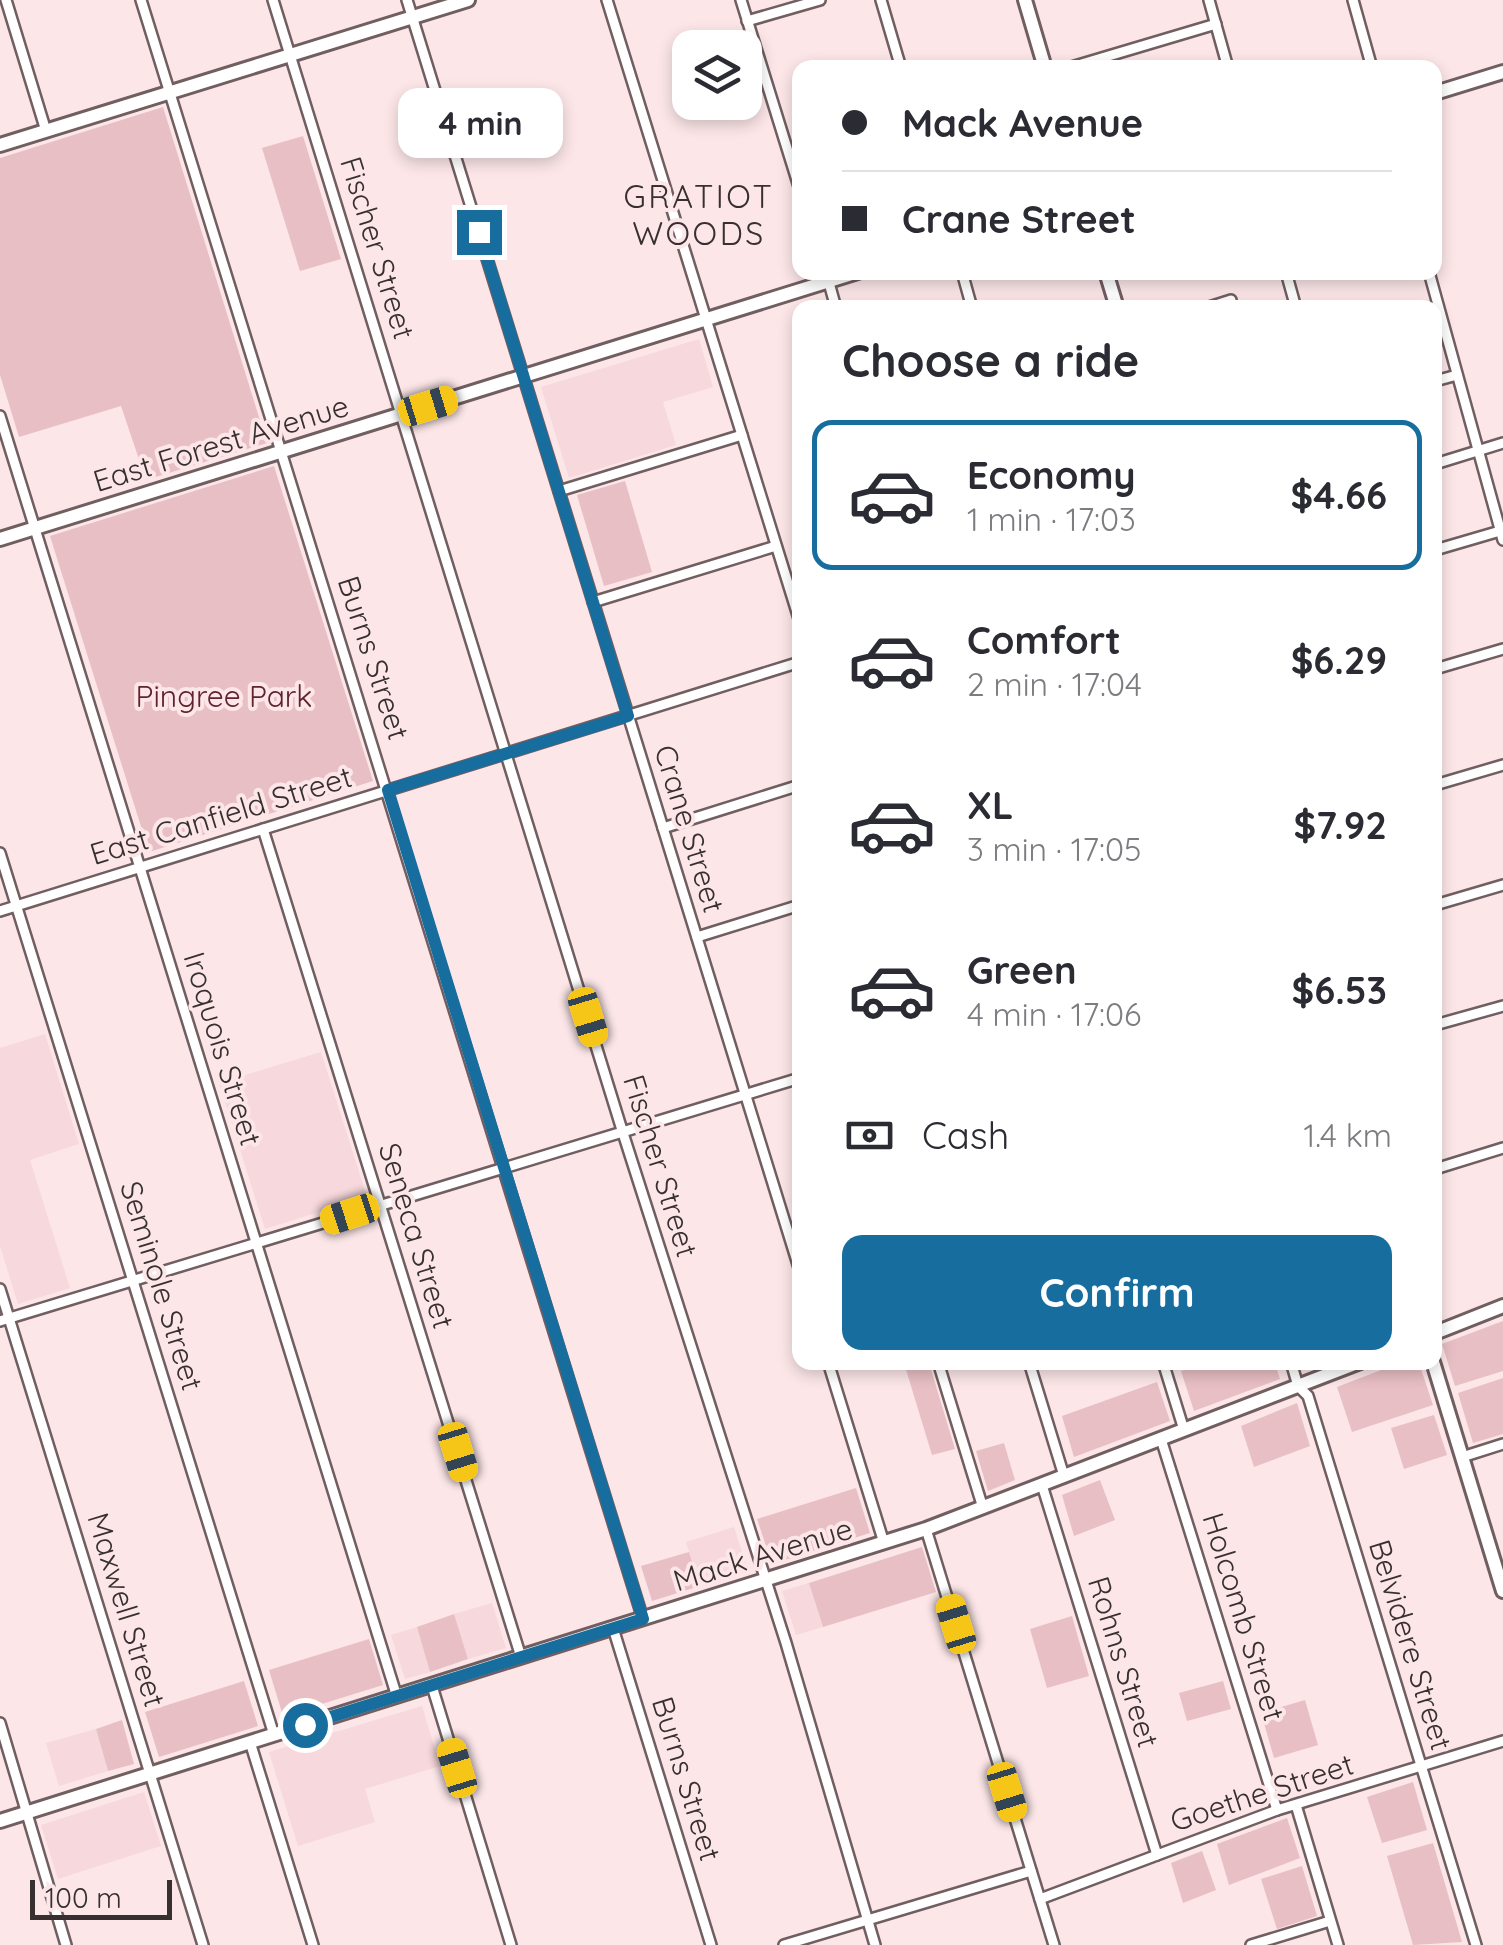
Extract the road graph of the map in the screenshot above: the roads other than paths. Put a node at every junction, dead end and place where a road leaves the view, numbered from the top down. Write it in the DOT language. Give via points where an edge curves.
graph roads {
  1 [pos="6,0"];
  2 [pos="141,0"];
  3 [pos="273,0"];
  4 [pos="407,0"];
  5 [pos="468,0"];
  6 [pos="607,0"];
  7 [pos="741,0"];
  8 [pos="820,0"];
  9 [pos="881,0"];
  10 [pos="1025,0"];
  11 [pos="1209,0"];
  12 [pos="1353,0"];
  13 [pos="412,17"];
  14 [pos="748,21"];
  15 [pos="1216,24"];
  16 [pos="290,55"];
  17 [pos="899,60"];
  18 [pos="1043,60"];
  19 [pos="1095,60"];
  20 [pos="1226,60"];
  21 [pos="1370,60"];
  22 [pos="1503,72"];
  23 [pos="1442,91"];
  24 [pos="170,92"];
  25 [pos="46,131"];
  26 [pos="0,145"];
  27 [pos="792,164"];
  28 [pos="818,280"];
  29 [pos="706,319"];
  30 [pos="1442,319"];
  31 [pos="1457,374"];
  32 [pos="523,376"];
  33 [pos="1442,379"];
  34 [pos="402,415"];
  35 [pos="0,416"];
  36 [pos="742,434"];
  37 [pos="1503,443"];
  38 [pos="281,451"];
  39 [pos="1478,451"];
  40 [pos="1442,462"];
  41 [pos="559,491"];
  42 [pos="34,528"];
  43 [pos="1502,536"];
  44 [pos="0,539"];
  45 [pos="776,546"];
  46 [pos="1442,549"];
  47 [pos="792,597"];
  48 [pos="593,602"];
  49 [pos="1503,649"];
  50 [pos="792,665"];
  51 [pos="1442,667"];
  52 [pos="628,716"];
  53 [pos="506,753"];
  54 [pos="1503,765"];
  55 [pos="1442,783"];
  56 [pos="792,788"];
  57 [pos="388,790"];
  58 [pos="663,828"];
  59 [pos="263,829"];
  60 [pos="0,853"];
  61 [pos="140,867"];
  62 [pos="1503,885"];
  63 [pos="1442,903"];
  64 [pos="16,906"];
  65 [pos="792,907"];
  66 [pos="0,911"];
  67 [pos="697,937"];
  68 [pos="1503,1006"];
  69 [pos="1442,1024"];
  70 [pos="792,1080"];
  71 [pos="745,1094"];
  72 [pos="622,1130"];
  73 [pos="1503,1148"];
  74 [pos="503,1166"];
  75 [pos="1442,1167"];
  76 [pos="380,1204"];
  77 [pos="256,1243"];
  78 [pos="792,1245"];
  79 [pos="134,1280"];
  80 [pos="0,1289"];
  81 [pos="1503,1306"];
  82 [pos="4,1320"];
  83 [pos="1442,1329"];
  84 [pos="830,1370"];
  85 [pos="940,1370"];
  86 [pos="1031,1370"];
  87 [pos="1166,1370"];
  88 [pos="1293,1370"];
  89 [pos="1339,1370"];
  90 [pos="1435,1370"];
  91 [pos="1298,1386"];
  92 [pos="1184,1430"];
  93 [pos="1161,1439"];
  94 [pos="1503,1444"];
  95 [pos="1462,1457"];
  96 [pos="1064,1476"];
  97 [pos="1042,1485"];
  98 [pos="983,1508"];
  99 [pos="926,1529"];
  100 [pos="884,1543"];
  101 [pos="1499,1566"];
  102 [pos="765,1580"];
  103 [pos="1503,1590"];
  104 [pos="643,1619"];
  105 [pos="614,1628"];
  106 [pos="522,1657"];
  107 [pos="432,1686"];
  108 [pos="397,1696"];
  109 [pos="0,1724"];
  110 [pos="274,1735"];
  111 [pos="250,1742"];
  112 [pos="1503,1742"];
  113 [pos="1422,1768"];
  114 [pos="152,1774"];
  115 [pos="1296,1805"];
  116 [pos="1276,1810"];
  117 [pos="26,1814"];
  118 [pos="0,1822"];
  119 [pos="1157,1855"];
  120 [pos="1031,1870"];
  121 [pos="1040,1899"];
  122 [pos="867,1920"];
  123 [pos="1330,1921"];
  124 [pos="66,1945"];
  125 [pos="203,1945"];
  126 [pos="313,1945"];
  127 [pos="511,1945"];
  128 [pos="711,1945"];
  129 [pos="784,1945"];
  130 [pos="874,1945"];
  131 [pos="1054,1945"];
  132 [pos="1251,1945"];
  133 [pos="1338,1945"];
  134 [pos="1476,1945"];
  1 -- 25 [label="street"];
  2 -- 24 [label="street, Burns Street"];
  3 -- 16 [label="street, Fischer Street"];
  4 -- 13 [label="street, Crane Street"];
  5 -- 13 [label="main road"];
  6 -- 29 [label="street"];
  7 -- 14 [label="street"];
  8 -- 14 [label="street"];
  9 -- 17 [label="street"];
  10 -- 18 [label="main road"];
  11 -- 15 [label="street"];
  12 -- 21 [label="street"];
  13 -- 16 [label="main road"];
  13 -- 32 [label="street, Crane Street"];
  14 -- 27 [label="street"];
  15 -- 19 [label="street"];
  15 -- 20 [label="street"];
  16 -- 24 [label="main road"];
  16 -- 34 [label="street, Fischer Street"];
  22 -- 23 [label="main road"];
  24 -- 25 [label="main road"];
  24 -- 38 [label="street, Burns Street"];
  25 -- 26 [label="main road"];
  28 -- 29 [label="main road, East Forest Avenue"];
  29 -- 32 [label="main road, East Forest Avenue"];
  29 -- 36 [label="street"];
  30 -- 31 [label="street"];
  31 -- 33 [label="street"];
  31 -- 39 [label="street"];
  32 -- 34 [label="main road, East Forest Avenue"];
  32 -- 41 [label="street, Crane Street"];
  34 -- 38 [label="main road, East Forest Avenue"];
  34 -- 53 [label="street, Fischer Street"];
  35 -- 42 [label="street, Iroquois Street"];
  36 -- 41 [label="street"];
  36 -- 45 [label="street"];
  37 -- 39 [label="street"];
  38 -- 42 [label="main road, East Forest Avenue"];
  38 -- 57 [label="street, Burns Street"];
  39 -- 40 [label="street"];
  39 -- 43 [label="street"];
  41 -- 48 [label="street, Crane Street"];
  42 -- 44 [label="main road, East Forest Avenue"];
  42 -- 61 [label="street, Iroquois Street"];
  43 -- 46 [label="street"];
  45 -- 47 [label="street"];
  45 -- 48 [label="street"];
  48 -- 52 [label="street, Crane Street"];
  49 -- 51 [label="street"];
  50 -- 52 [label="street, East Canfield Street"];
  52 -- 53 [label="street, East Canfield Street"];
  52 -- 58 [label="street, Crane Street"];
  53 -- 57 [label="street, East Canfield Street"];
  53 -- 72 [label="street, Fischer Street"];
  54 -- 55 [label="street"];
  56 -- 58 [label="street"];
  57 -- 59 [label="street, East Canfield Street"];
  57 -- 74 [label="street, Burns Street"];
  58 -- 67 [label="street, Crane Street"];
  59 -- 61 [label="street, East Canfield Street"];
  59 -- 76 [label="street, Seneca Street"];
  60 -- 64 [label="street, Seminole Street"];
  61 -- 64 [label="street, East Canfield Street"];
  61 -- 77 [label="street, Iroquois Street"];
  62 -- 63 [label="street"];
  64 -- 66 [label="street, East Canfield Street"];
  64 -- 79 [label="street, Seminole Street"];
  65 -- 67 [label="street"];
  67 -- 71 [label="street, Crane Street"];
  68 -- 69 [label="street"];
  70 -- 71 [label="street"];
  71 -- 72 [label="street"];
  71 -- 78 [label="street, Crane Street"];
  72 -- 74 [label="street"];
  72 -- 102 [label="street, Fischer Street"];
  73 -- 75 [label="street"];
  74 -- 76 [label="street"];
  74 -- 104 [label="street, Burns Street"];
  76 -- 77 [label="street"];
  76 -- 106 [label="street, Seneca Street"];
  77 -- 79 [label="street"];
  77 -- 108 [label="street, Iroquois Street"];
  79 -- 82 [label="street"];
  79 -- 110 [label="street, Seminole Street"];
  80 -- 82 [label="street, Maxwell Street"];
  81 -- 83 [label="main road"];
  82 -- 114 [label="street, Maxwell Street"];
  84 -- 100 [label="street"];
  85 -- 98 [label="street"];
  86 -- 96 [label="street"];
  87 -- 92 [label="street"];
  88 -- 91 [label="street, Belvidere Street"];
  89 -- 91 [label="main road, Mack Avenue"];
  90 -- 95 [label="main road"];
  91 -- 92 [label="main road, Mack Avenue"];
  91 -- 113 [label="street, Belvidere Street" via="1308,1396"];
  92 -- 93 [label="main road, Mack Avenue"];
  93 -- 96 [label="main road, Mack Avenue"];
  93 -- 116 [label="street, Holcomb Street"];
  94 -- 95 [label="street"];
  95 -- 101 [label="main road"];
  96 -- 97 [label="main road, Mack Avenue"];
  97 -- 98 [label="main road, Mack Avenue"];
  97 -- 119 [label="street, Rohns Street"];
  98 -- 99 [label="main road, Mack Avenue"];
  99 -- 100 [label="main road, Mack Avenue"];
  99 -- 120 [label="street"];
  100 -- 102 [label="main road, Mack Avenue"];
  101 -- 103 [label="main road"];
  102 -- 104 [label="main road, Mack Avenue"];
  102 -- 122 [label="street, Fischer Street"];
  104 -- 105 [label="main road, Mack Avenue"];
  105 -- 106 [label="main road, Mack Avenue"];
  105 -- 128 [label="street, Burns Street"];
  106 -- 107 [label="main road, Mack Avenue"];
  107 -- 108 [label="main road, Mack Avenue"];
  107 -- 127 [label="street"];
  108 -- 110 [label="main road, Mack Avenue"];
  109 -- 117 [label="street"];
  110 -- 111 [label="main road, Mack Avenue"];
  111 -- 114 [label="main road, Mack Avenue"];
  111 -- 126 [label="street"];
  112 -- 113 [label="street, Goethe Street"];
  113 -- 115 [label="street, Goethe Street"];
  113 -- 134 [label="street, Belvidere Street"];
  114 -- 117 [label="main road, Mack Avenue"];
  114 -- 125 [label="street, Maxwell Street"];
  115 -- 116 [label="street, Goethe Street"];
  115 -- 123 [label="street"];
  116 -- 119 [label="street, Goethe Street"];
  117 -- 118 [label="main road, Mack Avenue"];
  117 -- 124 [label="street"];
  119 -- 121 [label="street, Goethe Street"];
  120 -- 121 [label="street"];
  120 -- 122 [label="street"];
  121 -- 131 [label="street"];
  122 -- 129 [label="street"];
  122 -- 130 [label="street, Fischer Street"];
  123 -- 132 [label="street"];
  123 -- 133 [label="street"];
}
